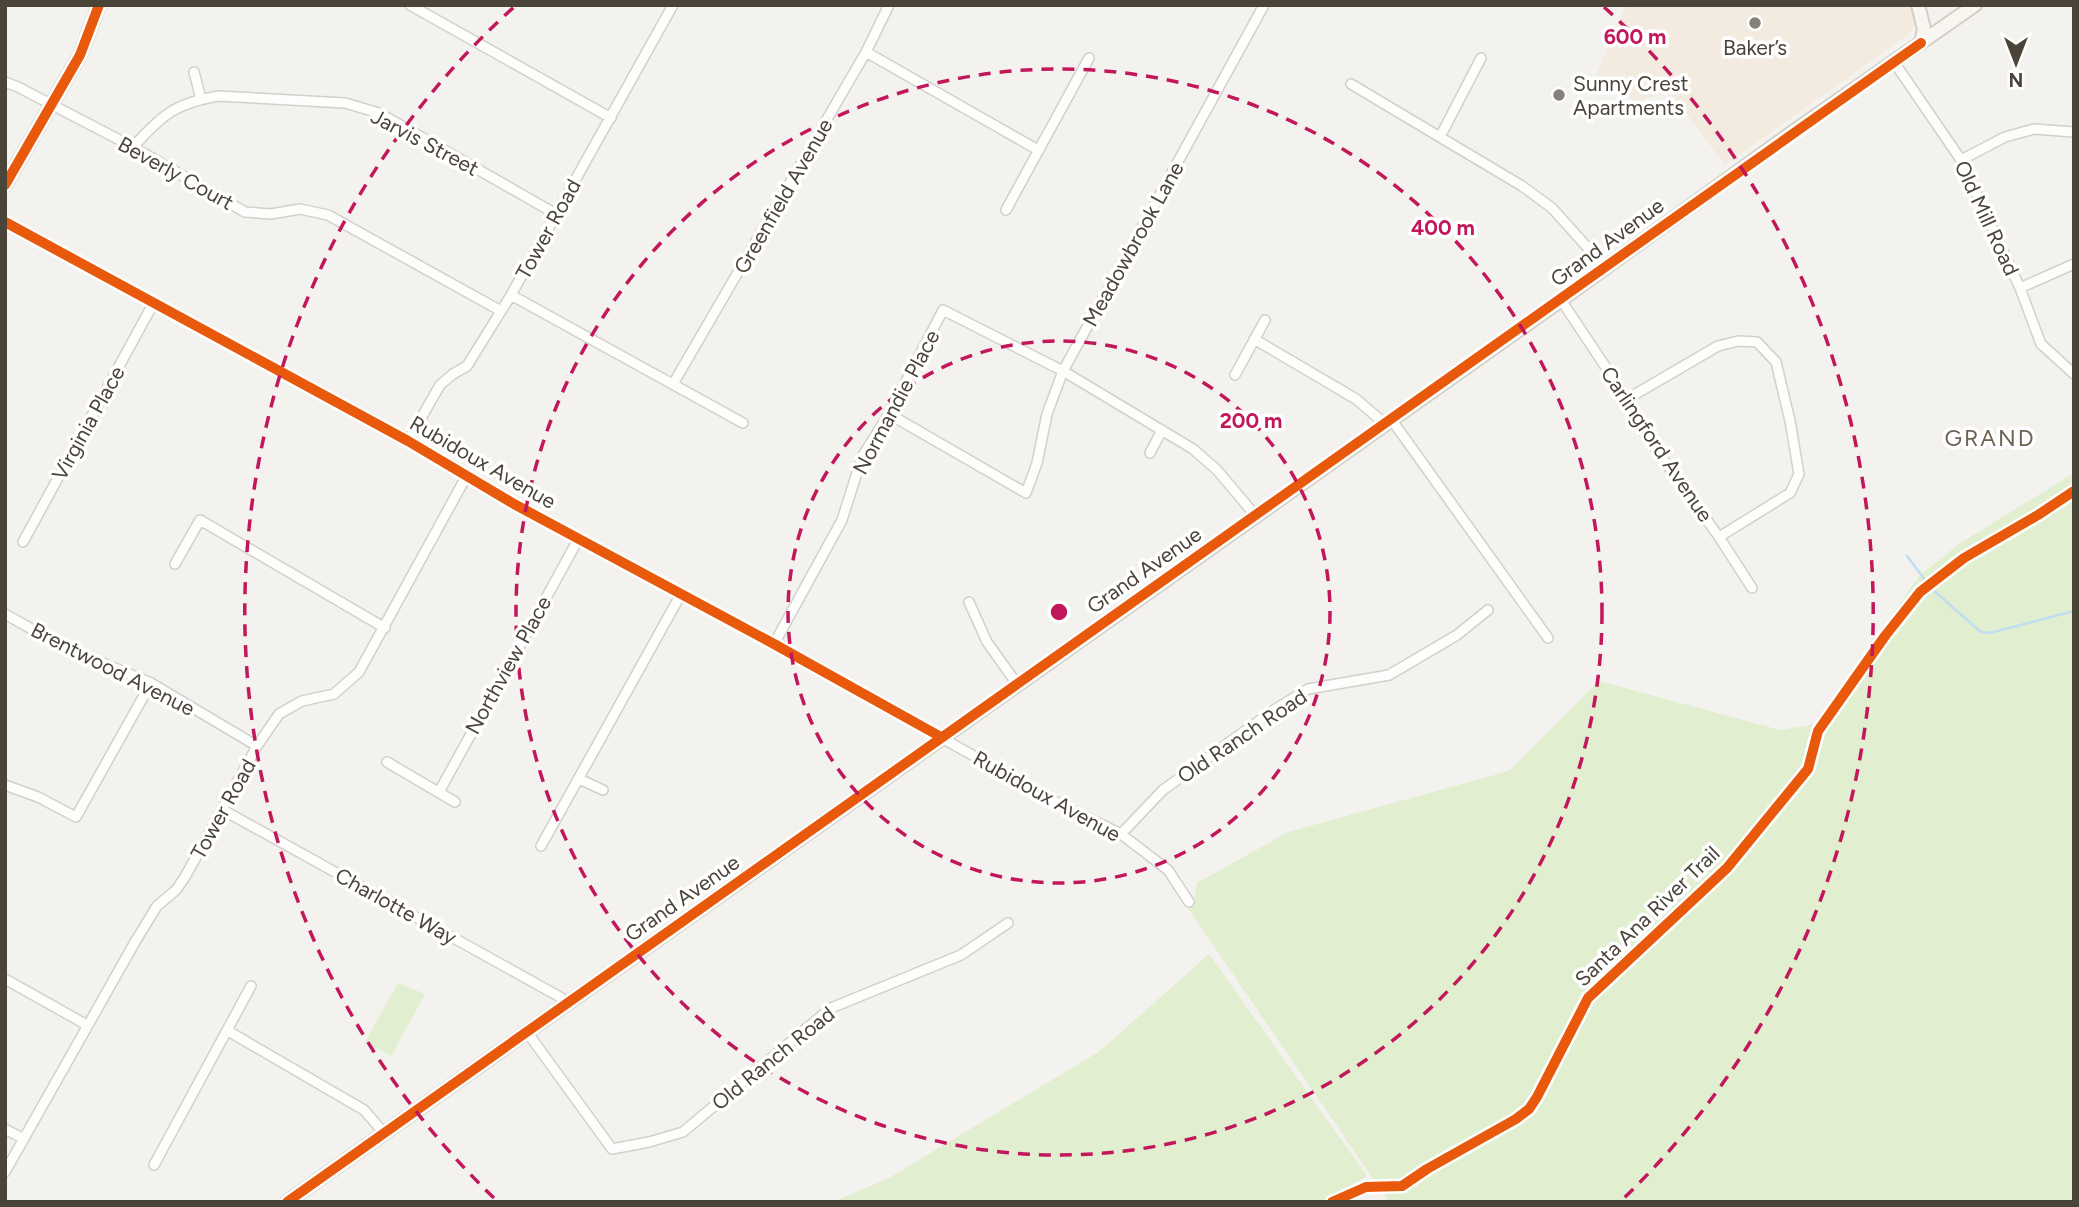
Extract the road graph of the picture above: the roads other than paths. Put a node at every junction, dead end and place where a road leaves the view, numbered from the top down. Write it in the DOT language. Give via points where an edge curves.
graph roads {
  1 [pos="99,5"];
  2 [pos="410,5"];
  3 [pos="673,5"];
  4 [pos="889,5"];
  5 [pos="1264,5"];
  6 [pos="1918,5"];
  7 [pos="1975,5"];
  8 [pos="1921,43"];
  9 [pos="866,52"];
  10 [pos="1089,58"];
  11 [pos="1481,58"];
  12 [pos="1894,62"];
  13 [pos="194,72"];
  14 [pos="5,82"];
  15 [pos="1351,84"];
  16 [pos="201,99"];
  17 [pos="52,105"];
  18 [pos="611,118"];
  19 [pos="2074,132"];
  20 [pos="1440,137"];
  21 [pos="133,148"];
  22 [pos="1038,150"];
  23 [pos="1961,160"];
  24 [pos="5,185"];
  25 [pos="1006,210"];
  26 [pos="556,214"];
  27 [pos="5,222"];
  28 [pos="2074,264"];
  29 [pos="1605,267"];
  30 [pos="2020,288"];
  31 [pos="511,295"];
  32 [pos="1561,300"];
  33 [pos="153,304"];
  34 [pos="501,311"];
  35 [pos="1265,320"];
  36 [pos="1254,340"];
  37 [pos="1063,371"];
  38 [pos="2074,374"];
  39 [pos="1235,375"];
  40 [pos="673,384"];
  41 [pos="1627,399"];
  42 [pos="889,414"];
  43 [pos="1388,421"];
  44 [pos="743,423"];
  45 [pos="1162,430"];
  46 [pos="408,441"];
  47 [pos="1150,453"];
  48 [pos="466,477"];
  49 [pos="1255,515"];
  50 [pos="1719,537"];
  51 [pos="579,538"];
  52 [pos="23,542"];
  53 [pos="175,564"];
  54 [pos="1752,588"];
  55 [pos="681,594"];
  56 [pos="969,602"];
  57 [pos="1489,610"];
  58 [pos="5,614"];
  59 [pos="385,628"];
  60 [pos="1548,638"];
  61 [pos="774,644"];
  62 [pos="151,683"];
  63 [pos="1017,684"];
  64 [pos="940,737"];
  65 [pos="257,746"];
  66 [pos="387,762"];
  67 [pos="579,779"];
  68 [pos="5,785"];
  69 [pos="603,790"];
  70 [pos="439,792"];
  71 [pos="456,802"];
  72 [pos="223,810"];
  73 [pos="1121,834"];
  74 [pos="541,846"];
  75 [pos="1189,902"];
  76 [pos="1009,923"];
  77 [pos="5,979"];
  78 [pos="251,986"];
  79 [pos="567,1004"];
  80 [pos="88,1025"];
  81 [pos="228,1031"];
  82 [pos="527,1032"];
  83 [pos="5,1129"];
  84 [pos="384,1133"];
  85 [pos="24,1139"];
  86 [pos="154,1165"];
  87 [pos="5,1172"];
  88 [pos="288,1202"];
  1 -- 17 [label="street" via="89,36"];
  2 -- 18 [label="street"];
  3 -- 18 [label="street, Tower Road"];
  4 -- 9 [label="street, Greenfield Avenue"];
  5 -- 37 [label="street, Meadowbrook Lane"];
  6 -- 8 [label="street"];
  7 -- 8 [label="street, Grand Avenue"];
  8 -- 12 [label="street, Grand Avenue"];
  9 -- 22 [label="street"];
  9 -- 40 [label="street, Greenfield Avenue"];
  10 -- 22 [label="street"];
  11 -- 20 [label="street"];
  12 -- 23 [label="street, Old Mill Road"];
  12 -- 29 [label="street, Grand Avenue"];
  13 -- 16 [label="street"];
  14 -- 17 [label="street, Beverly Court"];
  15 -- 20 [label="street"];
  16 -- 21 [label="street, Jarvis Street" via="172,109"];
  16 -- 26 [label="street, Jarvis Street" via="320,101 379,113"];
  17 -- 21 [label="street, Beverly Court"];
  17 -- 24 [label="street"];
  18 -- 26 [label="street, Tower Road"];
  19 -- 23 [label="street" via="2034,129 2005,137"];
  20 -- 29 [label="street" via="1552,208"];
  21 -- 34 [label="street, Beverly Court" via="245,212 300,209 328,215"];
  22 -- 25 [label="street"];
  23 -- 30 [label="street, Old Mill Road"];
  26 -- 31 [label="street, Tower Road"];
  27 -- 33 [label="street, Rubidoux Avenue"];
  28 -- 30 [label="street"];
  29 -- 32 [label="street, Grand Avenue"];
  30 -- 38 [label="street, Old Mill Road" via="2041,344"];
  31 -- 34 [label="street, Tower Road"];
  31 -- 40 [label="street"];
  32 -- 41 [label="street, Carlingford Avenue"];
  32 -- 43 [label="street, Grand Avenue"];
  33 -- 46 [label="street, Rubidoux Avenue"];
  33 -- 52 [label="street, Virginia Place"];
  34 -- 46 [label="street, Tower Road" via="467,366 440,385"];
  35 -- 36 [label="street"];
  36 -- 39 [label="street"];
  36 -- 43 [label="street"];
  37 -- 42 [label="street, Normandie Place" via="943,310"];
  37 -- 42 [label="street, Meadowbrook Lane" via="1046,414 1026,493"];
  37 -- 45 [label="street"];
  40 -- 44 [label="street"];
  41 -- 50 [label="street, Carlingford Avenue" via="1638,424"];
  41 -- 50 [label="street" via="1718,346 1738,341 1757,342 1776,362 1799,474 1790,493"];
  42 -- 61 [label="street, Normandie Place" via="862,457 842,520"];
  43 -- 49 [label="street, Grand Avenue"];
  43 -- 60 [label="street"];
  45 -- 47 [label="street"];
  45 -- 49 [label="street" via="1209,463"];
  46 -- 48 [label="street, Rubidoux Avenue"];
  48 -- 51 [label="street, Rubidoux Avenue"];
  48 -- 59 [label="street, Tower Road"];
  49 -- 63 [label="street, Grand Avenue"];
  50 -- 54 [label="street, Carlingford Avenue"];
  51 -- 55 [label="street, Rubidoux Avenue"];
  51 -- 70 [label="street, Northview Place"];
  53 -- 59 [label="street" via="200,520"];
  55 -- 61 [label="street, Rubidoux Avenue"];
  55 -- 67 [label="street"];
  56 -- 63 [label="street" via="987,642"];
  57 -- 73 [label="street, Old Ranch Road" via="1457,635 1389,675 1308,689 1163,790"];
  58 -- 62 [label="street, Brentwood Avenue" via="62,646"];
  59 -- 65 [label="street, Tower Road" via="359,672 334,694 302,701 279,714"];
  61 -- 64 [label="street, Rubidoux Avenue"];
  62 -- 65 [label="street, Brentwood Avenue"];
  62 -- 68 [label="street" via="76,817"];
  63 -- 64 [label="street, Grand Avenue"];
  64 -- 73 [label="street, Rubidoux Avenue"];
  64 -- 79 [label="street, Grand Avenue"];
  65 -- 72 [label="street, Tower Road"];
  66 -- 70 [label="street"];
  67 -- 69 [label="street"];
  67 -- 74 [label="street"];
  70 -- 71 [label="street"];
  72 -- 79 [label="street, Charlotte Way"];
  72 -- 80 [label="street, Tower Road" via="185,877 157,906"];
  73 -- 75 [label="street, Rubidoux Avenue" via="1168,870"];
  76 -- 82 [label="street, Old Ranch Road" via="961,955 831,1008 682,1132 649,1142 612,1149"];
  77 -- 80 [label="street"];
  78 -- 81 [label="street"];
  79 -- 82 [label="street, Grand Avenue"];
  80 -- 85 [label="street, Tower Road"];
  81 -- 84 [label="street" via="364,1110"];
  81 -- 86 [label="street"];
  82 -- 84 [label="street, Grand Avenue"];
  83 -- 85 [label="street"];
  84 -- 88 [label="street, Grand Avenue"];
  85 -- 87 [label="street, Tower Road"];
}
